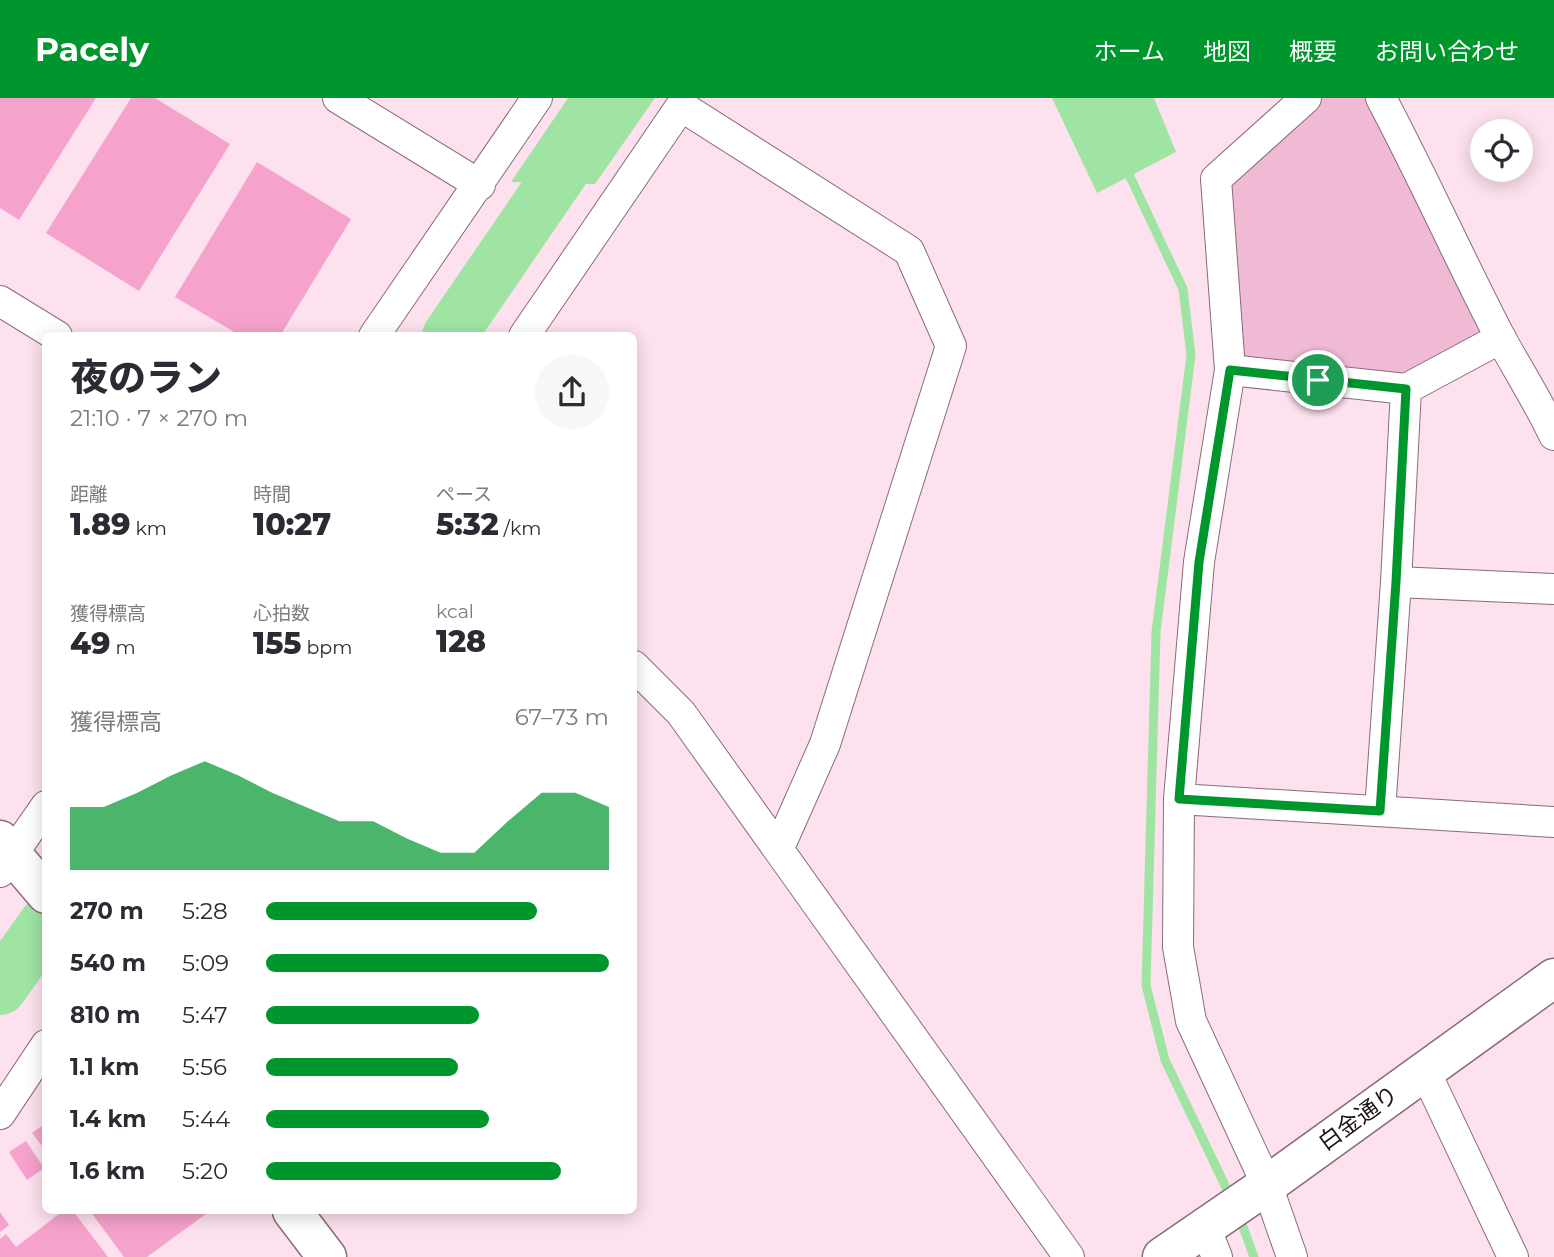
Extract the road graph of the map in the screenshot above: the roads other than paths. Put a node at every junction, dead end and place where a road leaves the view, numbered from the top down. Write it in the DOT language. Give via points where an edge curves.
graph roads {
  1 [pos="338,98"];
  2 [pos="537,98"];
  3 [pos="1306,98"];
  4 [pos="1381,98"];
  5 [pos="480,184"];
  6 [pos="0,301"];
  7 [pos="50,332"];
  8 [pos="377,332"];
  9 [pos="527,332"];
  10 [pos="1501,338"];
  11 [pos="1230,370"];
  12 [pos="1406,389"];
  13 [pos="1546,395"];
  14 [pos="1554,435"];
  15 [pos="1396,582"];
  16 [pos="1554,589"];
  17 [pos="637,669"];
  18 [pos="1179,799"];
  19 [pos="42,811"];
  20 [pos="1380,811"];
  21 [pos="1554,822"];
  22 [pos="779,848"];
  23 [pos="4,855"];
  24 [pos="42,890"];
  25 [pos="1554,978"];
  26 [pos="42,1051"];
  27 [pos="1424,1069"];
  28 [pos="0,1114"];
  29 [pos="1266,1185"];
  30 [pos="294,1214"];
  31 [pos="1211,1242"];
  32 [pos="327,1257"];
  33 [pos="1069,1257"];
  34 [pos="1163,1257"];
  35 [pos="1292,1257"];
  36 [pos="1513,1257"];
  1 -- 5 [label="street"];
  2 -- 5 [label="street"];
  3 -- 11 [label="street" via="1216,179"];
  4 -- 10 [label="street"];
  5 -- 8 [label="street"];
  6 -- 7 [label="street"];
  9 -- 22 [label="street" via="681,106 909,251 951,346 825,744"];
  10 -- 12 [label="street"];
  10 -- 13 [label="street"];
  11 -- 12 [label="street"];
  11 -- 18 [label="street" via="1199,562"];
  12 -- 15 [label="street"];
  13 -- 14 [label="street"];
  15 -- 16 [label="street"];
  15 -- 20 [label="street"];
  17 -- 22 [label="street" via="681,713"];
  18 -- 20 [label="street"];
  18 -- 29 [label="street" via="1178,947 1191,1021"];
  19 -- 23 [label="street"];
  20 -- 21 [label="street"];
  22 -- 33 [label="street"];
  23 -- 24 [label="street"];
  25 -- 27 [label="street, 白金通り"];
  26 -- 28 [label="street"];
  27 -- 29 [label="street, 白金通り"];
  27 -- 36 [label="street"];
  29 -- 31 [label="street, 白金通り"];
  29 -- 35 [label="street"];
  30 -- 32 [label="street"];
  31 -- 34 [label="street, 白金通り"];
}
